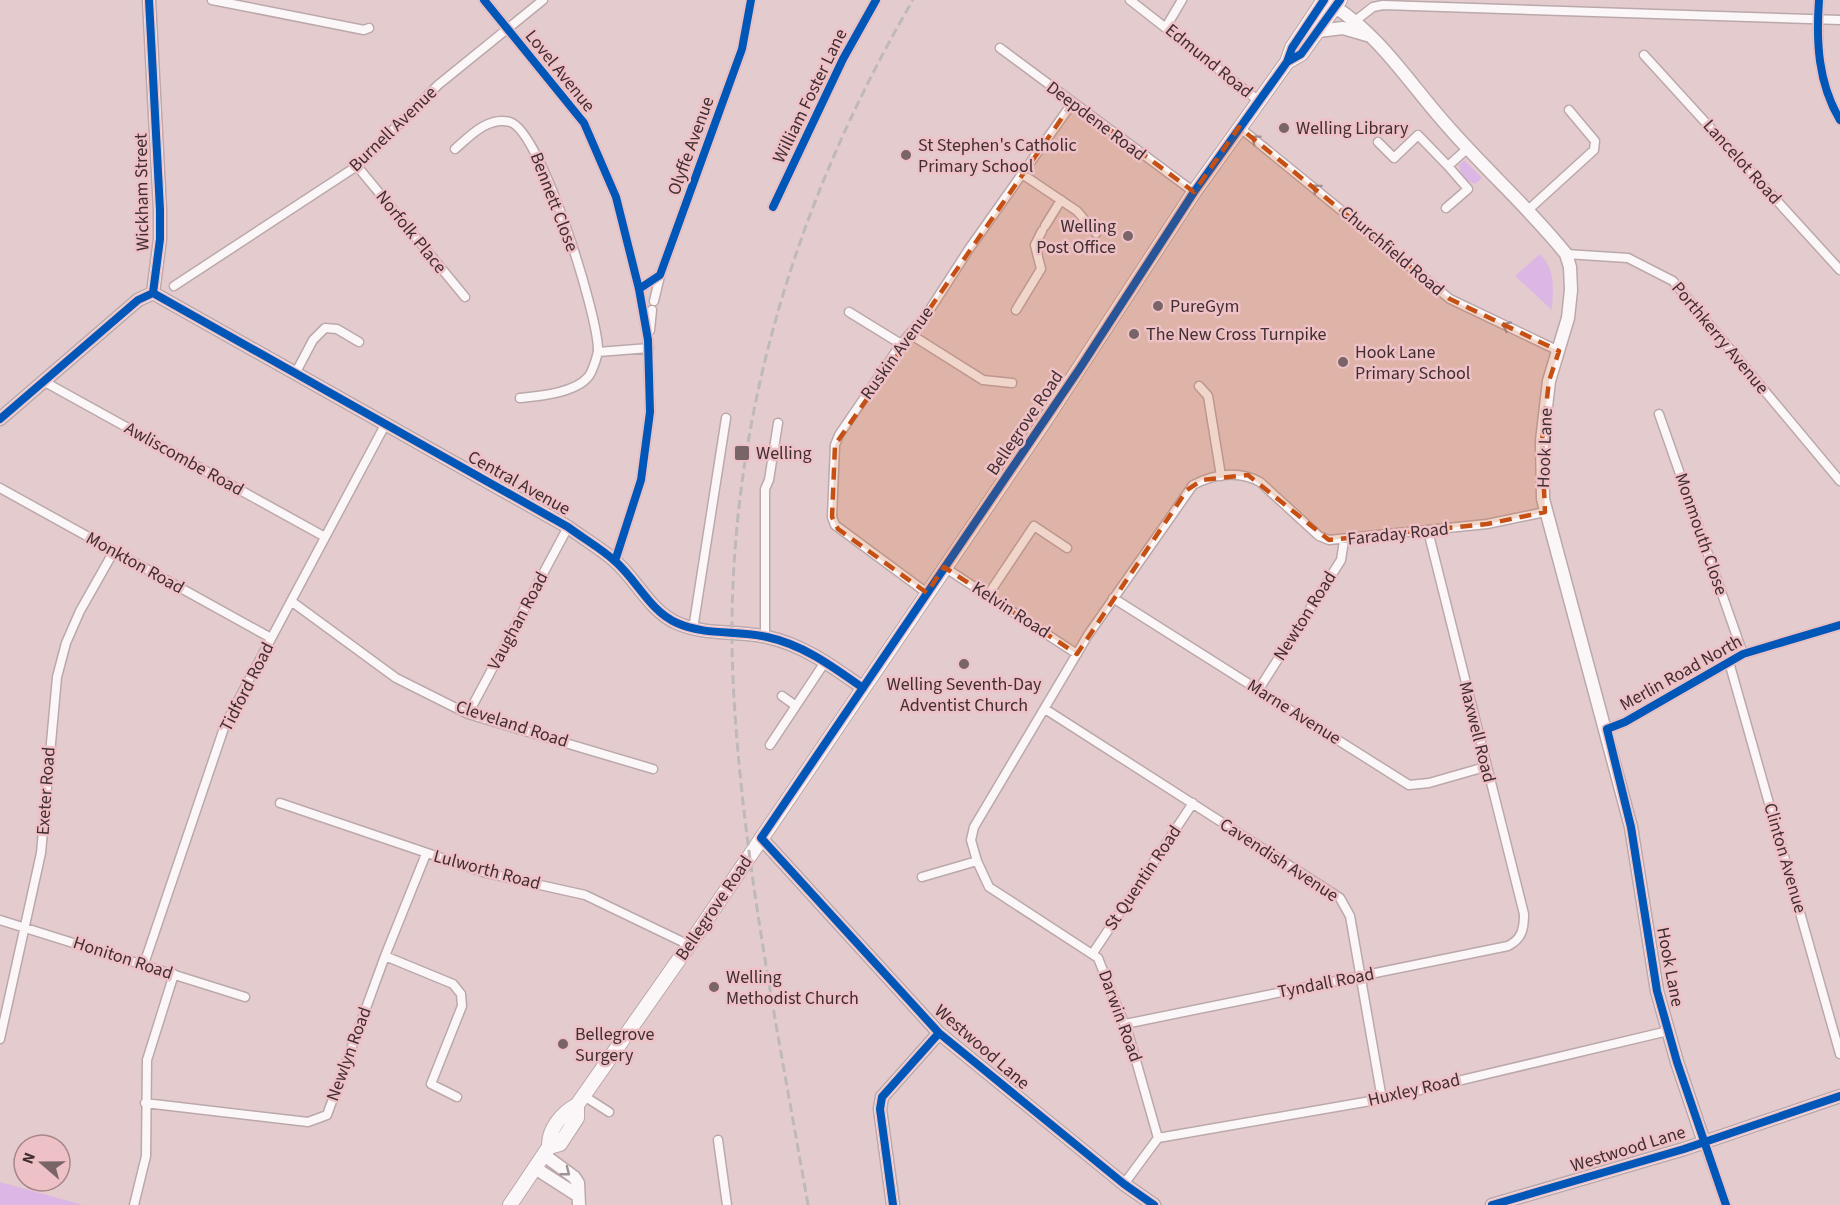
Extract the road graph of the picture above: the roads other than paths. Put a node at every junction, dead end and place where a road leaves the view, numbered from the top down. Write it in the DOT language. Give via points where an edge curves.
graph roads {
  1 [pos="149,0"];
  2 [pos="212,0"];
  3 [pos="484,0"];
  4 [pos="543,0"];
  5 [pos="751,0"];
  6 [pos="876,0"];
  7 [pos="1130,0"];
  8 [pos="1182,0"];
  9 [pos="1819,0"];
  10 [pos="1333,2"];
  11 [pos="1514,4"];
  12 [pos="1818,19"];
  13 [pos="1840,20"];
  14 [pos="1355,21"];
  15 [pos="1167,27"];
  16 [pos="1314,27"];
  17 [pos="369,28"];
  18 [pos="508,30"];
  19 [pos="1368,36"];
  20 [pos="1000,48"];
  21 [pos="1644,55"];
  22 [pos="1258,101"];
  23 [pos="1073,102"];
  24 [pos="1569,110"];
  25 [pos="1840,120"];
  26 [pos="1239,127"];
  27 [pos="1378,142"];
  28 [pos="1468,148"];
  29 [pos="455,149"];
  30 [pos="357,166"];
  31 [pos="1448,166"];
  32 [pos="1022,174"];
  33 [pos="1194,192"];
  34 [pos="1061,200"];
  35 [pos="773,207"];
  36 [pos="1446,208"];
  37 [pos="1527,211"];
  38 [pos="1096,233"];
  39 [pos="1566,254"];
  40 [pos="1840,270"];
  41 [pos="660,275"];
  42 [pos="174,286"];
  43 [pos="639,289"];
  44 [pos="153,293"];
  45 [pos="465,297"];
  46 [pos="1016,310"];
  47 [pos="849,312"];
  48 [pos="910,334"];
  49 [pos="359,342"];
  50 [pos="649,344"];
  51 [pos="901,344"];
  52 [pos="1559,351"];
  53 [pos="598,352"];
  54 [pos="295,374"];
  55 [pos="43,381"];
  56 [pos="1012,383"];
  57 [pos="1199,386"];
  58 [pos="520,398"];
  59 [pos="1659,414"];
  60 [pos="726,418"];
  61 [pos="0,419"];
  62 [pos="778,423"];
  63 [pos="385,425"];
  64 [pos="1221,476"];
  65 [pos="1840,481"];
  66 [pos="0,488"];
  67 [pos="1545,512"];
  68 [pos="568,527"];
  69 [pos="1428,531"];
  70 [pos="325,537"];
  71 [pos="1344,540"];
  72 [pos="1067,548"];
  73 [pos="114,551"];
  74 [pos="615,561"];
  75 [pos="944,567"];
  76 [pos="927,593"];
  77 [pos="988,595"];
  78 [pos="1113,598"];
  79 [pos="291,601"];
  80 [pos="1840,625"];
  81 [pos="693,629"];
  82 [pos="765,636"];
  83 [pos="271,638"];
  84 [pos="1077,654"];
  85 [pos="1743,654"];
  86 [pos="825,662"];
  87 [pos="1729,662"];
  88 [pos="863,688"];
  89 [pos="1259,689"];
  90 [pos="782,696"];
  91 [pos="796,706"];
  92 [pos="1045,709"];
  93 [pos="468,714"];
  94 [pos="1607,729"];
  95 [pos="770,745"];
  96 [pos="1485,767"];
  97 [pos="653,769"];
  98 [pos="280,803"];
  99 [pos="1193,803"];
  100 [pos="761,838"];
  101 [pos="426,854"];
  102 [pos="977,861"];
  103 [pos="921,877"];
  104 [pos="0,920"];
  105 [pos="26,927"];
  106 [pos="1522,933"];
  107 [pos="689,945"];
  108 [pos="1093,953"];
  109 [pos="385,956"];
  110 [pos="144,964"];
  111 [pos="174,974"];
  112 [pos="1359,976"];
  113 [pos="245,997"];
  114 [pos="1125,1024"];
  115 [pos="1668,1031"];
  116 [pos="939,1033"];
  117 [pos="0,1039"];
  118 [pos="1840,1054"];
  119 [pos="1840,1095"];
  120 [pos="457,1097"];
  121 [pos="1382,1099"];
  122 [pos="581,1100"];
  123 [pos="145,1103"];
  124 [pos="609,1112"];
  125 [pos="1158,1138"];
  126 [pos="718,1140"];
  127 [pos="1704,1142"];
  128 [pos="547,1151"];
  129 [pos="536,1168"];
  130 [pos="1124,1184"];
  131 [pos="578,1200"];
  132 [pos="134,1205"];
  133 [pos="510,1205"];
  134 [pos="727,1205"];
  135 [pos="893,1205"];
  136 [pos="1154,1205"];
  137 [pos="1492,1205"];
  138 [pos="1726,1205"];
  1 -- 44 [label="street, Wickham Street" via="160,210"];
  2 -- 17 [label="street"];
  3 -- 18 [label="street, Lovel Avenue"];
  4 -- 18 [label="street, Burnell Avenue"];
  5 -- 41 [label="street, Olyffe Avenue" via="742,49"];
  6 -- 35 [label="street, William Foster Lane" via="843,59"];
  7 -- 15 [label="street, Edmund Road"];
  8 -- 15 [label="street"];
  9 -- 12 [label="street"];
  10 -- 14 [label="street"];
  10 -- 16 [label="main road, Bellegrove Road"];
  11 -- 12 [label="street"];
  11 -- 14 [label="street" via="1383,5 1373,7"];
  12 -- 13 [label="street"];
  12 -- 25 [label="street" via="1824,88"];
  14 -- 19 [label="street"];
  15 -- 22 [label="street, Edmund Road"];
  16 -- 19 [label="street" via="1343,28"];
  16 -- 22 [label="main road, Bellegrove Road" via="1292,48 1287,62"];
  18 -- 30 [label="street, Burnell Avenue" via="438,85"];
  18 -- 43 [label="street, Lovel Avenue" via="584,123 615,197"];
  19 -- 28 [label="street"];
  20 -- 23 [label="street, Deepdene Road"];
  21 -- 40 [label="street, Lancelot Road"];
  22 -- 26 [label="main road, Bellegrove Road"];
  23 -- 32 [label="street, Ruskin Avenue"];
  23 -- 33 [label="street, Deepdene Road"];
  24 -- 37 [label="street" via="1595,141 1594,150"];
  26 -- 33 [label="main road, Bellegrove Road"];
  52 -- 26 [label="street, Churchfield Road, one-way" via="1450,299"];
  27 -- 31 [label="street" via="1394,159 1418,135"];
  28 -- 31 [label="street"];
  28 -- 37 [label="street"];
  29 -- 53 [label="street, Bennett Close" via="477,130 496,121 516,125 531,142 548,178 587,293"];
  30 -- 42 [label="street, Burnell Avenue"];
  30 -- 45 [label="street, Norfolk Place"];
  31 -- 36 [label="street" via="1468,189"];
  32 -- 34 [label="street"];
  32 -- 48 [label="street, Ruskin Avenue"];
  33 -- 75 [label="main road, Bellegrove Road"];
  34 -- 38 [label="street" via="1087,220"];
  34 -- 46 [label="street" via="1035,245 1041,269"];
  37 -- 39 [label="street"];
  39 -- 52 [label="street, Hook Lane" via="1571,290"];
  39 -- 65 [label="street, Porthkerry Avenue" via="1628,258 1673,281"];
  41 -- 43 [label="street"];
  41 -- 50 [label="street, Lovel Avenue"];
  43 -- 50 [label="street, Lovel Avenue"];
  44 -- 54 [label="street, Central Avenue"];
  44 -- 55 [label="street" via="138,300"];
  47 -- 51 [label="street"];
  48 -- 51 [label="street, Ruskin Avenue"];
  48 -- 56 [label="street" via="983,380"];
  49 -- 54 [label="street" via="337,329 325,328 313,340"];
  50 -- 53 [label="street"];
  50 -- 74 [label="street, Lovel Avenue" via="651,393 646,449 641,480"];
  51 -- 76 [label="street, Ruskin Avenue" via="839,435 832,517 838,529"];
  52 -- 67 [label="street, Hook Lane" via="1549,381 1542,441"];
  53 -- 58 [label="street" via="588,377 559,394"];
  54 -- 63 [label="street, Central Avenue"];
  55 -- 61 [label="street"];
  55 -- 70 [label="street, Awliscombe Road"];
  57 -- 64 [label="street" via="1208,396"];
  59 -- 85 [label="street, Monmouth Close"];
  60 -- 81 [label="street"];
  62 -- 82 [label="street" via="765,489"];
  63 -- 68 [label="street, Central Avenue"];
  63 -- 70 [label="street, Tidford Road"];
  64 -- 71 [label="street, Faraday Road" via="1248,475 1319,536"];
  64 -- 78 [label="street, Faraday Road" via="1202,480 1187,490"];
  66 -- 73 [label="street, Monkton Road"];
  67 -- 69 [label="street, Faraday Road"];
  67 -- 94 [label="street, Hook Lane"];
  68 -- 74 [label="street, Central Avenue"];
  68 -- 93 [label="street, Vaughan Road"];
  69 -- 71 [label="street, Faraday Road"];
  69 -- 96 [label="street, Maxwell Road"];
  70 -- 79 [label="street, Tidford Road"];
  71 -- 89 [label="street, Newton Road" via="1341,560"];
  72 -- 77 [label="street" via="1034,526"];
  73 -- 83 [label="street, Monkton Road"];
  73 -- 105 [label="street, Exeter Road" via="80,611 57,677 41,853"];
  74 -- 81 [label="street, Central Avenue" via="657,611"];
  75 -- 76 [label="main road, Bellegrove Road"];
  75 -- 77 [label="street, Kelvin Road"];
  76 -- 88 [label="main road, Bellegrove Road"];
  77 -- 84 [label="street, Kelvin Road"];
  78 -- 84 [label="street, Faraday Road"];
  78 -- 89 [label="street, Marne Avenue"];
  79 -- 83 [label="street, Tidford Road"];
  79 -- 93 [label="street, Cleveland Road" via="396,678"];
  80 -- 85 [label="street, Merlin Road North"];
  81 -- 82 [label="street, Central Avenue"];
  82 -- 86 [label="street, Central Avenue" via="799,647"];
  83 -- 110 [label="street, Tidford Road" via="225,725"];
  84 -- 92 [label="street, Darwin Road"];
  85 -- 87 [label="street, Merlin Road North"];
  86 -- 88 [label="street, Central Avenue"];
  86 -- 91 [label="street"];
  87 -- 94 [label="street, Merlin Road North"];
  87 -- 118 [label="street, Clinton Avenue"];
  88 -- 100 [label="main road, Bellegrove Road"];
  89 -- 96 [label="street, Marne Avenue" via="1409,784 1429,783"];
  90 -- 91 [label="street"];
  91 -- 95 [label="street"];
  92 -- 99 [label="street, Cavendish Avenue"];
  92 -- 102 [label="street, Darwin Road" via="974,827 971,840"];
  93 -- 97 [label="street, Cleveland Road"];
  94 -- 115 [label="street, Hook Lane" via="1631,827 1650,952"];
  96 -- 106 [label="street, Maxwell Road" via="1524,914"];
  98 -- 101 [label="street, Lulworth Road"];
  99 -- 108 [label="street, St Quentin Road"];
  99 -- 112 [label="street, Cavendish Avenue" via="1340,898 1350,916"];
  100 -- 107 [label="main road, Bellegrove Road"];
  100 -- 116 [label="street, Westwood Lane"];
  101 -- 107 [label="street, Lulworth Road" via="486,873 585,896"];
  101 -- 109 [label="street, Newlyn Road"];
  102 -- 103 [label="street"];
  102 -- 108 [label="street, Darwin Road" via="989,887"];
  104 -- 105 [label="street, Honiton Road"];
  105 -- 110 [label="street, Honiton Road"];
  105 -- 117 [label="street, Exeter Road"];
  106 -- 112 [label="street, Tyndall Road" via="1508,946"];
  107 -- 122 [label="main road, Bellegrove Road"];
  108 -- 114 [label="street, Darwin Road"];
  109 -- 120 [label="street" via="453,984 461,994 462,1006 431,1084"];
  109 -- 123 [label="street, Newlyn Road" via="327,1115 308,1122"];
  110 -- 111 [label="street, Honiton Road"];
  111 -- 113 [label="street, Honiton Road"];
  111 -- 123 [label="street" via="147,1060"];
  112 -- 114 [label="street, Tyndall Road"];
  112 -- 121 [label="street, Cavendish Avenue"];
  114 -- 125 [label="street, Darwin Road"];
  115 -- 121 [label="street, Huxley Road"];
  115 -- 127 [label="street, Hook Lane"];
  116 -- 130 [label="street, Westwood Lane"];
  116 -- 135 [label="street" via="882,1097 880,1109"];
  119 -- 127 [label="street, Westwood Lane"];
  121 -- 125 [label="street, Huxley Road"];
  122 -- 124 [label="street"];
  122 -- 128 [label="main road, Bellegrove Road" via="577,1118 560,1144"];
  123 -- 132 [label="street" via="146,1156"];
  125 -- 130 [label="street"];
  126 -- 134 [label="street"];
  127 -- 137 [label="street, Westwood Lane"];
  127 -- 138 [label="street, Hook Lane"];
  128 -- 129 [label="main road, Bellegrove Road"];
  128 -- 131 [label="street, one-way" via="578,1183"];
  129 -- 131 [label="street"];
  129 -- 133 [label="main road, Bellegrove Road"];
  130 -- 136 [label="street, Westwood Lane"];
}
